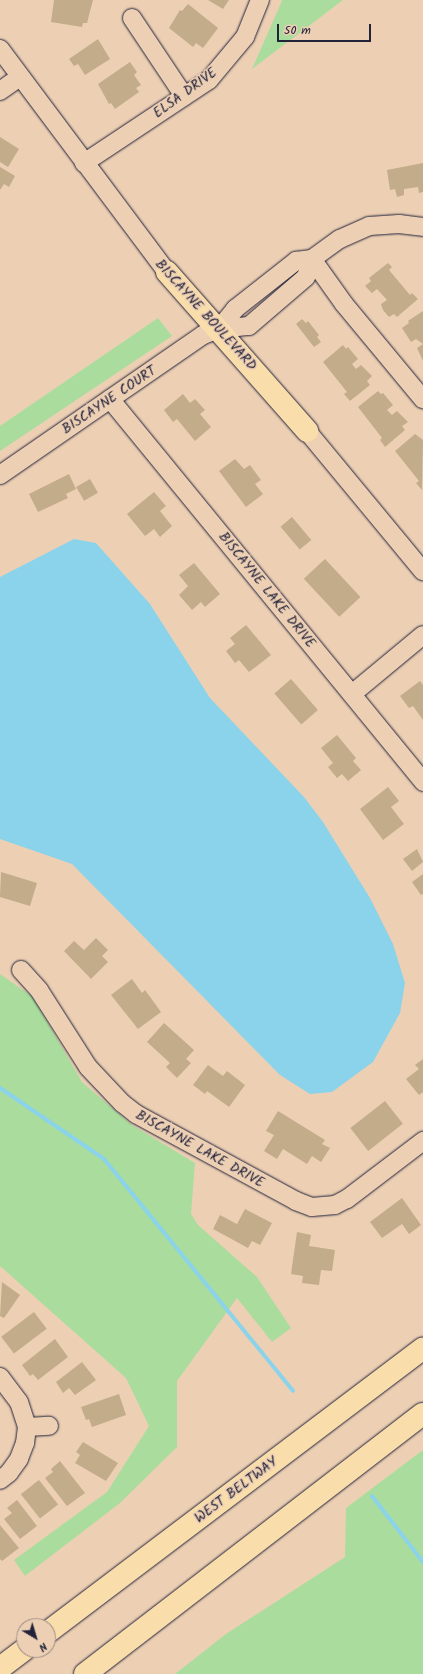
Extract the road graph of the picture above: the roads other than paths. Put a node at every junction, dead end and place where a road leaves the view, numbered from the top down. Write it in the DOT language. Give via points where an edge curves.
graph roads {
  1 [pos="260,0"];
  2 [pos="132,18"];
  3 [pos="0,49"];
  4 [pos="20,77"];
  5 [pos="0,91"];
  6 [pos="184,96"];
  7 [pos="84,163"];
  8 [pos="423,227"];
  9 [pos="312,259"];
  10 [pos="167,272"];
  11 [pos="219,329"];
  12 [pos="110,399"];
  13 [pos="423,399"];
  14 [pos="307,431"];
  15 [pos="0,475"];
  16 [pos="423,571"];
  17 [pos="423,635"];
  18 [pos="352,694"];
  19 [pos="423,782"];
  20 [pos="21,970"];
  21 [pos="423,1141"];
  22 [pos="423,1348"];
  23 [pos="0,1377"];
  24 [pos="423,1414"];
  25 [pos="49,1426"];
  26 [pos="27,1427"];
  27 [pos="0,1480"];
  28 [pos="56,1626"];
  29 [pos="16,1656"];
  30 [pos="0,1668"];
  31 [pos="85,1674"];
  1 -- 6 [label="street, ELSA DRIVE" via="245,37 229,58 209,80"];
  2 -- 6 [label="street"];
  3 -- 4 [label="street, BISCAYNE BOULEVARD"];
  4 -- 5 [label="street"];
  4 -- 7 [label="street, BISCAYNE BOULEVARD"];
  6 -- 7 [label="street, ELSA DRIVE"];
  7 -- 10 [label="street, BISCAYNE BOULEVARD"];
  8 -- 9 [label="street" via="398,224 368,226 340,239"];
  9 -- 11 [label="street, BISCAYNE COURT" via="306,276 249,326"];
  9 -- 13 [label="street" via="344,304"];
  10 -- 11 [label="main road, BISCAYNE BOULEVARD"];
  11 -- 12 [label="street, BISCAYNE COURT" via="204,335"];
  11 -- 14 [label="main road, BISCAYNE BOULEVARD"];
  12 -- 15 [label="street, BISCAYNE COURT"];
  12 -- 18 [label="street, BISCAYNE LAKE DRIVE"];
  14 -- 16 [label="street, BISCAYNE BOULEVARD"];
  17 -- 18 [label="street"];
  18 -- 19 [label="street, BISCAYNE LAKE DRIVE"];
  20 -- 21 [label="street, BISCAYNE LAKE DRIVE" via="39,990 88,1067 122,1103 136,1114 296,1201 312,1207 335,1205 347,1199"];
  22 -- 28 [label="main road, WEST BELTWAY"];
  23 -- 26 [label="street" via="19,1402"];
  24 -- 31 [label="main road"];
  25 -- 26 [label="street"];
  26 -- 27 [label="street" via="19,1459"];
  29 -- 30 [label="main road"];
}
